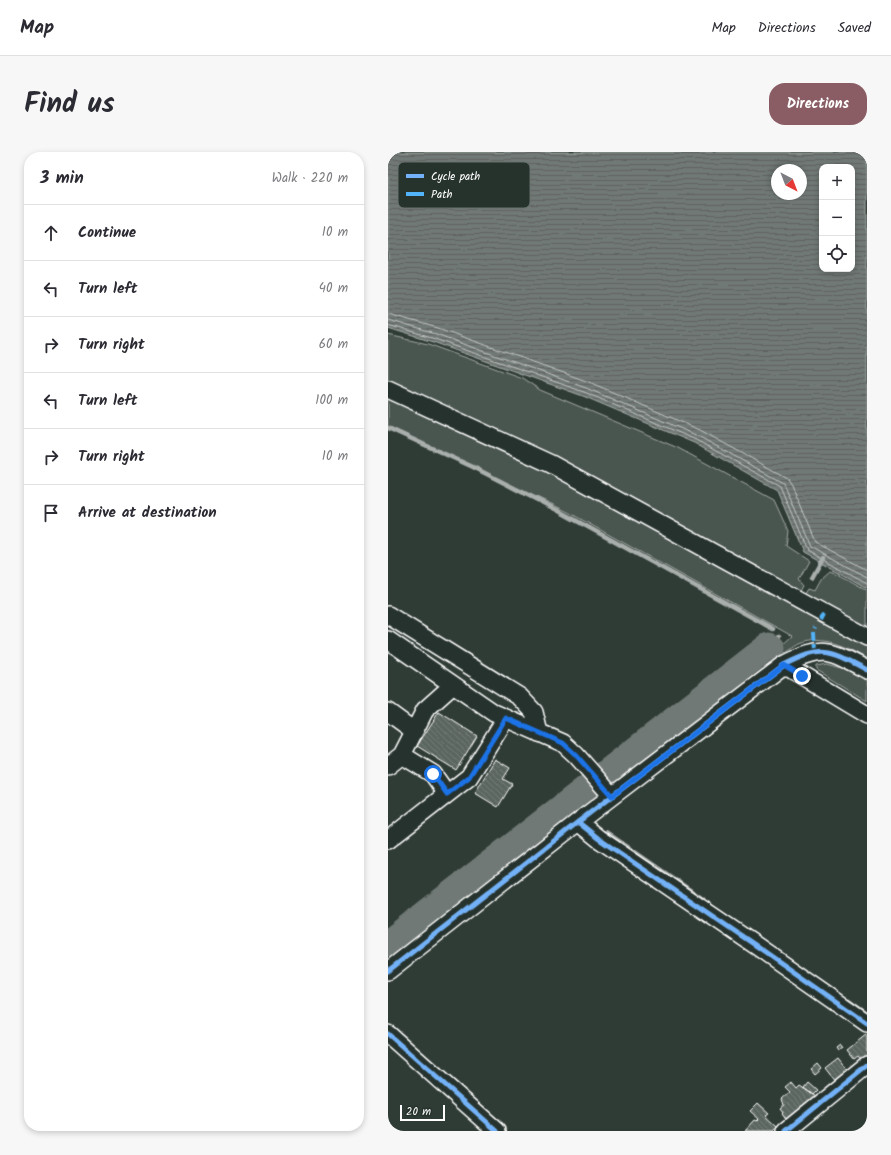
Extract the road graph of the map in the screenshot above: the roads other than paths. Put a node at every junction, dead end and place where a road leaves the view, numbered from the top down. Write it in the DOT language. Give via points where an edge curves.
graph roads {
  1 [pos="388,390"];
  2 [pos="388,615"];
  3 [pos="867,637"];
  4 [pos="388,640"];
  5 [pos="784,665"];
  6 [pos="867,670"];
  7 [pos="454,685"];
  8 [pos="388,712"];
  9 [pos="867,715"];
  10 [pos="506,718"];
  11 [pos="414,731"];
  12 [pos="539,733"];
  13 [pos="402,755"];
  14 [pos="388,766"];
  15 [pos="603,785"];
  16 [pos="447,794"];
  17 [pos="578,822"];
  18 [pos="388,840"];
  19 [pos="388,971"];
  20 [pos="867,1023"];
  21 [pos="388,1034"];
  22 [pos="867,1065"];
  23 [pos="498,1131"];
  24 [pos="786,1131"];
  1 -- 3 [label="street" via="551,464"];
  2 -- 12 [label="street" via="520,697 534,712"];
  4 -- 7 [label="street"];
  5 -- 6 [label="street" via="811,653 826,652 840,655"];
  5 -- 9 [label="street"];
  5 -- 15 [label="street"];
  7 -- 10 [label="street" via="494,713"];
  7 -- 11 [label="street" via="425,710"];
  8 -- 11 [label="street"];
  10 -- 12 [label="street"];
  10 -- 16 [label="street" via="469,777"];
  11 -- 13 [label="street"];
  12 -- 15 [label="street" via="563,743"];
  13 -- 14 [label="street"];
  13 -- 16 [label="street" via="433,774"];
  15 -- 17 [label="street"];
  16 -- 18 [label="street"];
  17 -- 19 [label="street"];
  17 -- 20 [label="street"];
  21 -- 23 [label="street"];
  22 -- 24 [label="street"];
}
